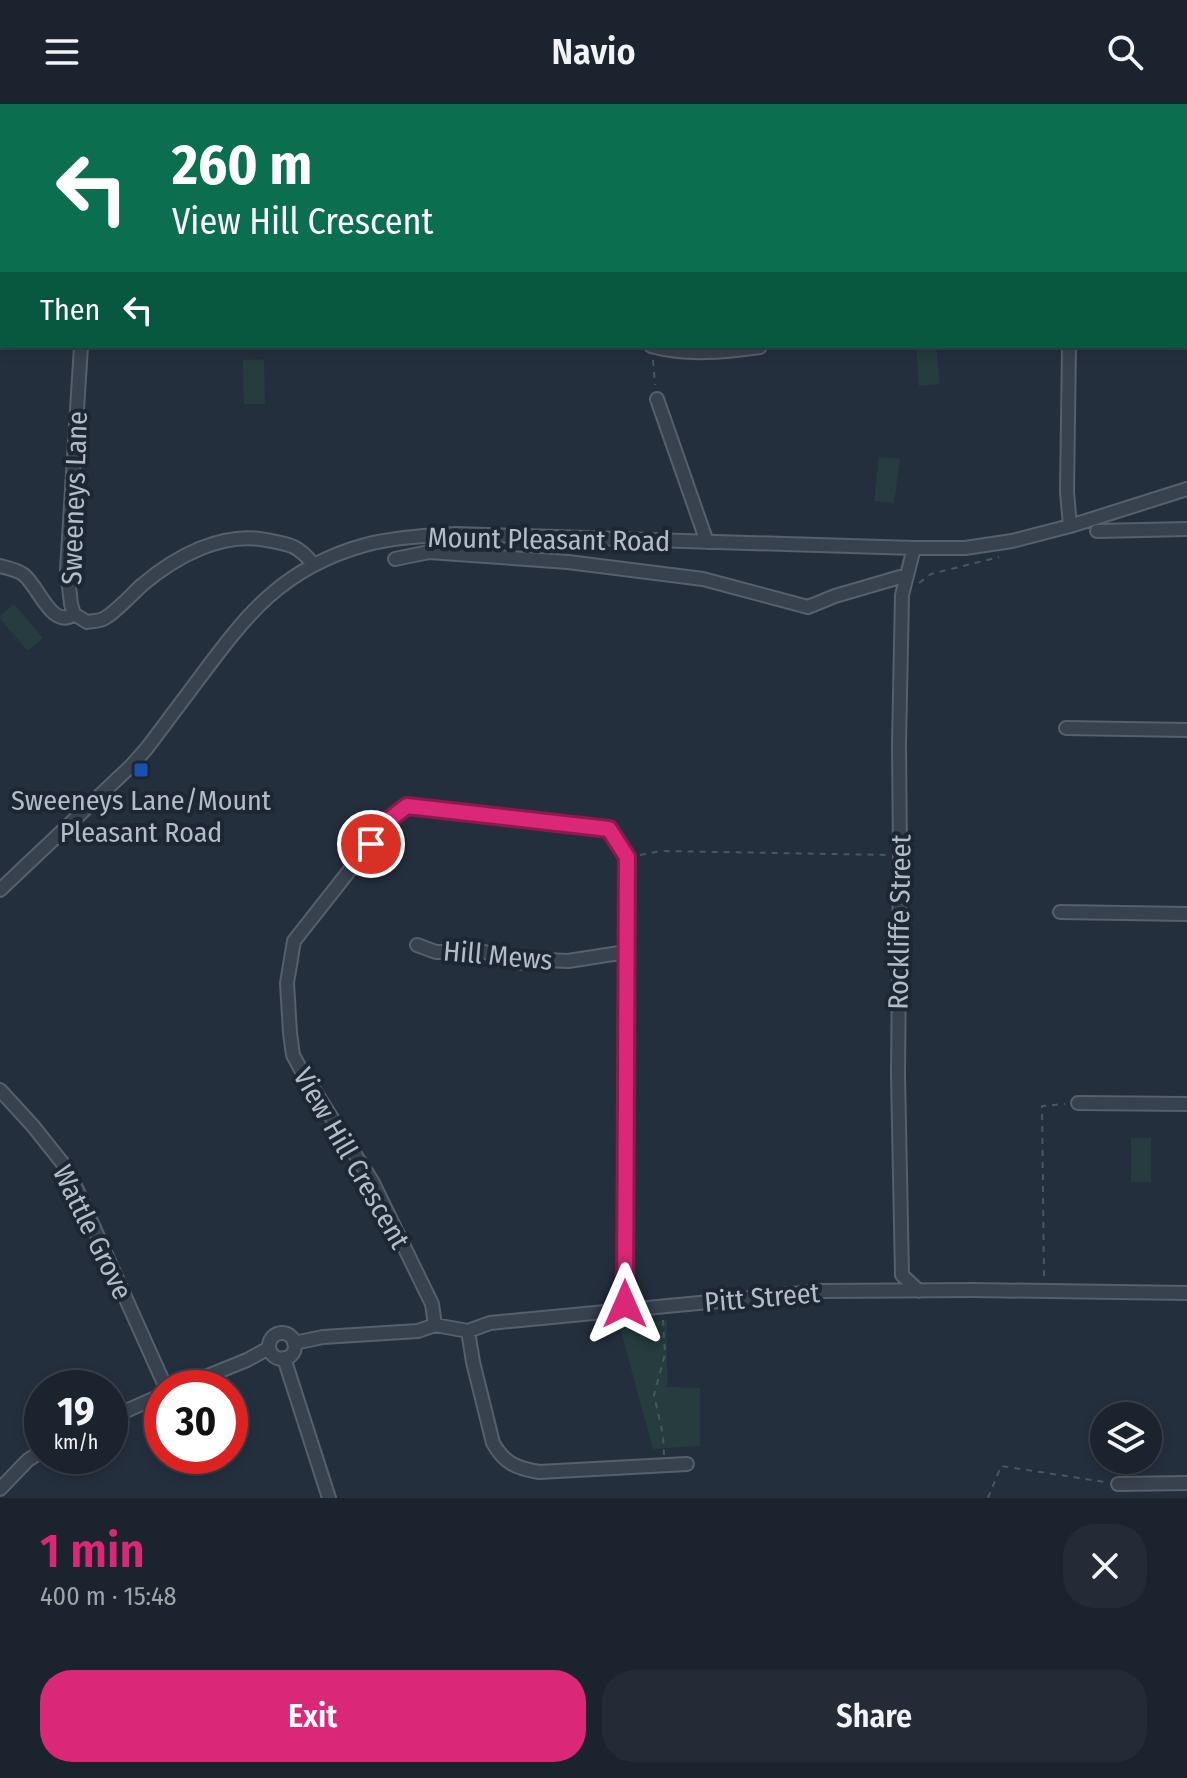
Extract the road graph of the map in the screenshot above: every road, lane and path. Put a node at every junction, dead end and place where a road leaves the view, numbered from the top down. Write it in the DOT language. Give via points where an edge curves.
graph roads {
  1 [pos="81,348"];
  2 [pos="651,348"];
  3 [pos="661,348"];
  4 [pos="753,348"];
  5 [pos="1069,348"];
  6 [pos="657,399"];
  7 [pos="1187,489"];
  8 [pos="1070,526"];
  9 [pos="1187,529"];
  10 [pos="1097,531"];
  11 [pos="707,542"];
  12 [pos="914,548"];
  13 [pos="1010,554"];
  14 [pos="395,559"];
  15 [pos="313,564"];
  16 [pos="0,566"];
  17 [pos="907,575"];
  18 [pos="902,595"];
  19 [pos="74,614"];
  20 [pos="1066,728"];
  21 [pos="1187,730"];
  22 [pos="900,855"];
  23 [pos="627,857"];
  24 [pos="0,890"];
  25 [pos="1060,912"];
  26 [pos="1187,914"];
  27 [pos="417,945"];
  28 [pos="626,952"];
  29 [pos="0,1090"];
  30 [pos="1078,1103"];
  31 [pos="1187,1104"];
  32 [pos="919,1291"];
  33 [pos="1044,1291"];
  34 [pos="1187,1293"];
  35 [pos="662,1306"];
  36 [pos="625,1311"];
  37 [pos="435,1325"];
  38 [pos="468,1331"];
  39 [pos="294,1343"];
  40 [pos="269,1348"];
  41 [pos="284,1358"];
  42 [pos="158,1370"];
  43 [pos="222,1370"];
  44 [pos="24,1464"];
  45 [pos="687,1464"];
  46 [pos="664,1465"];
  47 [pos="1187,1483"];
  48 [pos="1118,1484"];
  49 [pos="0,1489"];
  50 [pos="329,1498"];
  51 [pos="988,1498"];
  1 -- 19 [label="street, Sweeneys Lane" via="67,569"];
  2 -- 6 [label="path"];
  3 -- 4 [label="street" via="716,353"];
  5 -- 8 [label="street"];
  6 -- 11 [label="street"];
  7 -- 8 [label="street, Mount Pleasant Road"];
  8 -- 12 [label="street, Mount Pleasant Road" via="980,546"];
  9 -- 10 [label="street"];
  11 -- 12 [label="street, Mount Pleasant Road"];
  11 -- 15 [label="street, Mount Pleasant Road" via="456,534 368,544"];
  12 -- 17 [label="street, Rockliffe Street"];
  13 -- 18 [label="path" via="931,574"];
  14 -- 17 [label="street" via="429,552 568,562 703,579 808,607"];
  15 -- 19 [label="street, Sweeneys Lane" via="300,549 280,542 219,541 154,575 104,619 87,622"];
  15 -- 24 [label="street, Mount Pleasant Road" via="247,616 131,766"];
  16 -- 19 [label="street" via="22,573 54,614 63,619"];
  17 -- 18 [label="street, Rockliffe Street"];
  18 -- 22 [label="street, Rockliffe Street"];
  20 -- 21 [label="street"];
  22 -- 23 [label="path" via="661,851"];
  22 -- 32 [label="street, Rockliffe Street" via="902,1275"];
  23 -- 28 [label="street"];
  23 -- 37 [label="street, View Hill Crescent" via="609,829 407,806 390,819 294,941 287,983 293,1055 372,1181 432,1304"];
  25 -- 26 [label="street"];
  27 -- 28 [label="street, Hill Mews" via="436,952 485,952 518,963"];
  28 -- 36 [label="street"];
  29 -- 42 [label="street, Wattle Grove" via="68,1170"];
  30 -- 31 [label="street"];
  30 -- 33 [label="path" via="1042,1106"];
  32 -- 33 [label="street, Pitt Street"];
  32 -- 35 [label="street, Pitt Street" via="823,1291"];
  33 -- 34 [label="street, Pitt Street"];
  35 -- 36 [label="street, Pitt Street"];
  35 -- 46 [label="path" via="665,1354 654,1395"];
  36 -- 38 [label="street, Pitt Street" via="490,1323"];
  37 -- 38 [label="street, Pitt Street"];
  37 -- 39 [label="street, Pitt Street"];
  38 -- 46 [label="street" via="493,1443 510,1463 539,1472"];
  39 -- 40 [label="street" via="279,1333"];
  39 -- 41 [label="street"];
  40 -- 41 [label="street" via="275,1357"];
  40 -- 43 [label="street"];
  41 -- 50 [label="street"];
  44 -- 49 [label="street"];
  45 -- 46 [label="street"];
  47 -- 48 [label="street"];
  48 -- 51 [label="path" via="1001,1466"];
}
